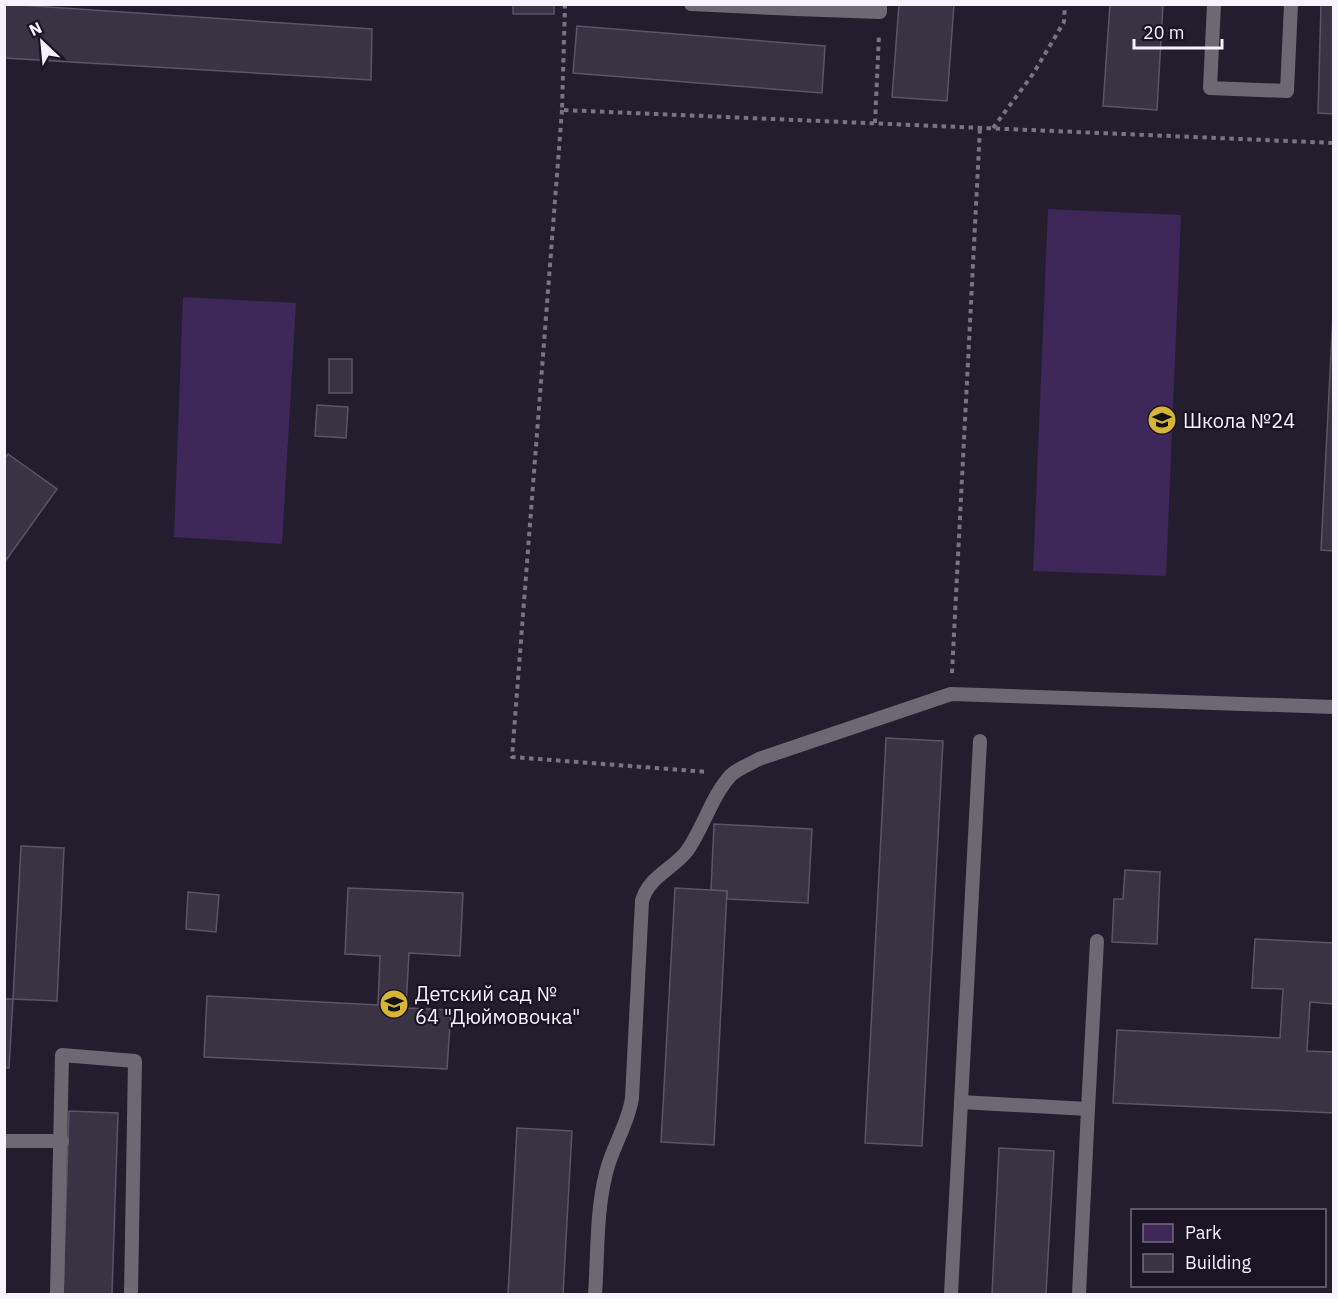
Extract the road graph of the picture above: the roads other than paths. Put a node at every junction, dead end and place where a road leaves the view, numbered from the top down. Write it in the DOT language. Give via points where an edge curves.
graph roads {
  1 [pos="691,4"];
  2 [pos="1214,4"];
  3 [pos="1291,4"];
  4 [pos="796,7"];
  5 [pos="880,8"];
  6 [pos="1334,707"];
  7 [pos="980,741"];
  8 [pos="1097,941"];
  9 [pos="961,1102"];
  10 [pos="1088,1109"];
  11 [pos="4,1141"];
  12 [pos="62,1141"];
  13 [pos="57,1294"];
  14 [pos="131,1294"];
  15 [pos="595,1294"];
  16 [pos="951,1294"];
  17 [pos="1078,1294"];
  1 -- 4 [label="lane"];
  2 -- 3 [label="lane" via="1210,88 1287,91"];
  4 -- 5 [label="lane"];
  6 -- 15 [label="lane" via="951,694 759,759 733,774 688,849 654,878 642,901 632,1098 603,1185"];
  7 -- 9 [label="lane"];
  8 -- 10 [label="lane"];
  9 -- 10 [label="lane"];
  9 -- 16 [label="lane"];
  10 -- 17 [label="lane"];
  11 -- 12 [label="lane"];
  12 -- 13 [label="lane"];
  12 -- 14 [label="lane" via="62,1055 135,1061"];
}
